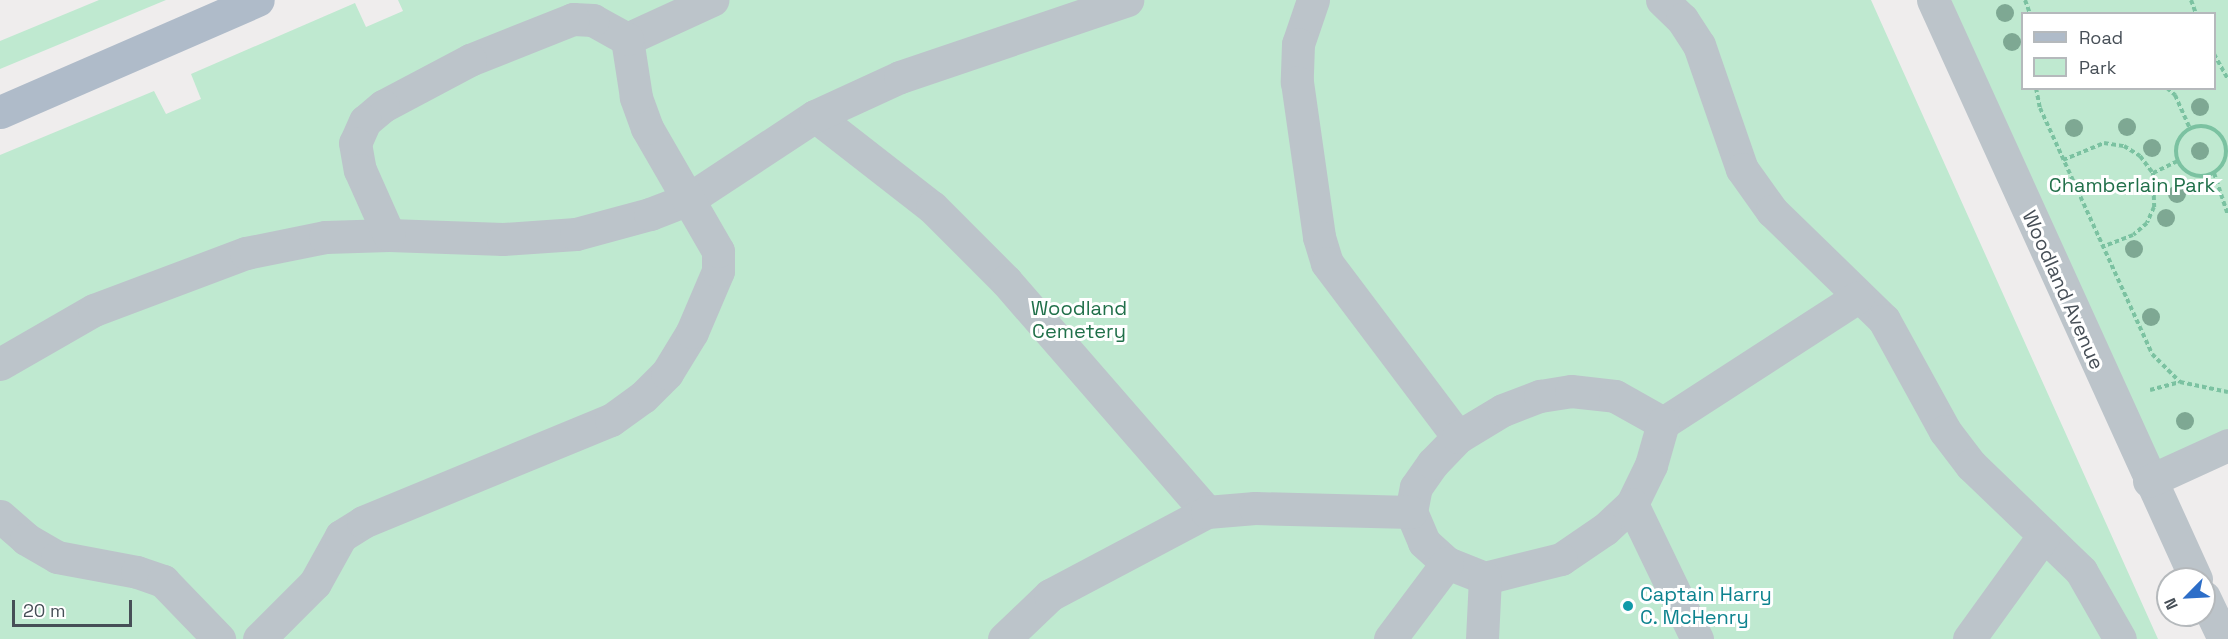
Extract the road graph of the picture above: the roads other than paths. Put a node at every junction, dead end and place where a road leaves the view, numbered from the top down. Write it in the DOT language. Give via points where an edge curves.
graph roads {
  1 [pos="258,0"];
  2 [pos="712,0"];
  3 [pos="1127,0"];
  4 [pos="1313,0"];
  5 [pos="1662,0"];
  6 [pos="1933,0"];
  7 [pos="627,39"];
  8 [pos="0,112"];
  9 [pos="815,116"];
  10 [pos="689,199"];
  11 [pos="389,235"];
  12 [pos="1858,297"];
  13 [pos="0,364"];
  14 [pos="1663,423"];
  15 [pos="1458,437"];
  16 [pos="2228,445"];
  17 [pos="2149,482"];
  18 [pos="1632,504"];
  19 [pos="1207,512"];
  20 [pos="1411,512"];
  21 [pos="0,516"];
  22 [pos="2044,535"];
  23 [pos="1447,563"];
  24 [pos="2190,567"];
  25 [pos="1485,578"];
  26 [pos="2216,622"];
  27 [pos="219,639"];
  28 [pos="259,639"];
  29 [pos="1004,639"];
  30 [pos="1390,639"];
  31 [pos="1482,639"];
  32 [pos="1697,639"];
  33 [pos="1969,639"];
  34 [pos="2120,639"];
  35 [pos="2224,639"];
  1 -- 8 [label="main road"];
  2 -- 7 [label="street"];
  3 -- 9 [label="street" via="900,77"];
  4 -- 15 [label="street" via="1299,44 1297,82 1319,237 1327,263"];
  5 -- 12 [label="street" via="1682,19 1698,45 1742,169 1772,211"];
  6 -- 17 [label="street, Woodland Avenue"];
  7 -- 10 [label="street" via="636,97 647,128"];
  7 -- 11 [label="street" via="593,20 573,19 470,60 383,106 365,121 355,143 360,170"];
  9 -- 10 [label="street"];
  9 -- 19 [label="street" via="932,207 998,273"];
  10 -- 11 [label="street" via="576,234 503,239"];
  10 -- 28 [label="street" via="718,251 718,271 692,332 668,373 611,420 363,522 341,536 315,583"];
  11 -- 13 [label="street" via="325,237 246,253 94,310"];
  12 -- 14 [label="street"];
  12 -- 22 [label="street" via="1884,320 1945,431 1971,465"];
  14 -- 15 [label="street" via="1615,396 1572,391 1540,396 1503,410"];
  14 -- 18 [label="street"];
  15 -- 20 [label="street" via="1416,488"];
  16 -- 17 [label="street"];
  17 -- 24 [label="street, Woodland Avenue"];
  18 -- 25 [label="street" via="1605,529 1561,558"];
  18 -- 32 [label="street"];
  19 -- 20 [label="street" via="1255,508"];
  19 -- 29 [label="street" via="1050,594"];
  20 -- 23 [label="street" via="1424,542"];
  21 -- 27 [label="street" via="26,539 57,556 164,581"];
  22 -- 33 [label="street"];
  22 -- 34 [label="street" via="2081,571"];
  23 -- 25 [label="street"];
  23 -- 30 [label="street"];
  25 -- 31 [label="street"];
  26 -- 35 [label="street"];
}
